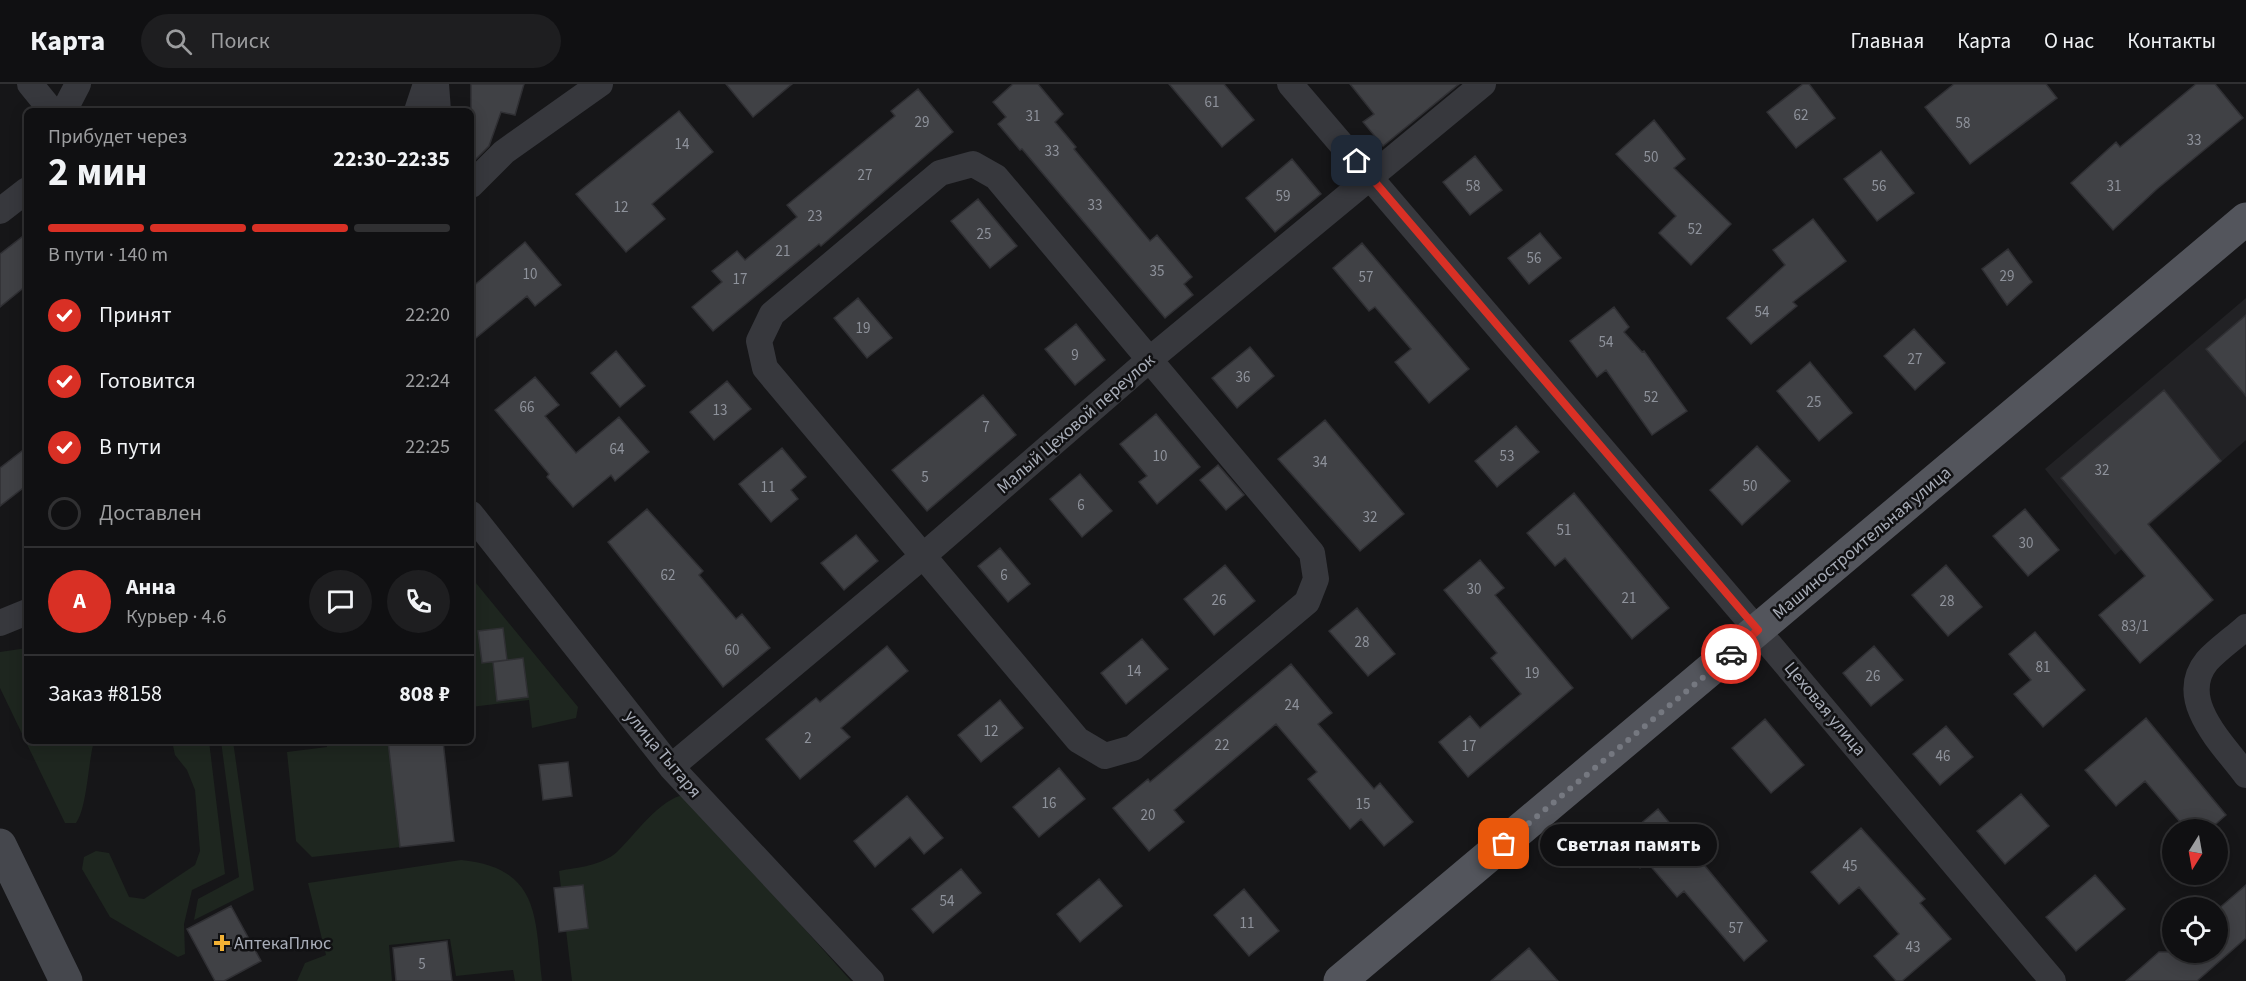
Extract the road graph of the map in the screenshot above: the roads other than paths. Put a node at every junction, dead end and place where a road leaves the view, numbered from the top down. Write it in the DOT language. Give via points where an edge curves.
graph roads {
  1 [pos="30,84"];
  2 [pos="78,84"];
  3 [pos="426,84"];
  4 [pos="436,84"];
  5 [pos="600,84"];
  6 [pos="1290,84"];
  7 [pos="1483,84"];
  8 [pos="50,108"];
  9 [pos="66,108"];
  10 [pos="418,108"];
  11 [pos="438,108"];
  12 [pos="1371,177"];
  13 [pos="474,183"];
  14 [pos="24,192"];
  15 [pos="0,211"];
  16 [pos="2246,219"];
  17 [pos="1149,360"];
  18 [pos="474,518"];
  19 [pos="923,556"];
  20 [pos="24,613"];
  21 [pos="0,623"];
  22 [pos="2246,627"];
  23 [pos="1758,630"];
  24 [pos="671,766"];
  25 [pos="2246,775"];
  26 [pos="0,845"];
  27 [pos="66,981"];
  28 [pos="871,981"];
  29 [pos="1340,981"];
  30 [pos="2054,981"];
  1 -- 8 [label="street"];
  2 -- 9 [label="street"];
  3 -- 10 [label="street"];
  4 -- 11 [label="street"];
  5 -- 13 [label="street" via="504,153"];
  6 -- 12 [label="street, Цеховая улица"];
  7 -- 12 [label="street, Малый Цеховой переулок"];
  12 -- 17 [label="street, Малый Цеховой переулок"];
  12 -- 23 [label="street, Цеховая улица"];
  14 -- 15 [label="street"];
  16 -- 23 [label="main road, Машиностроительная улица"];
  17 -- 19 [label="street, Малый Цеховой переулок"];
  17 -- 19 [label="street" via="996,177 973,164 940,173 772,314 759,341 765,368"];
  17 -- 19 [label="street" via="1312,553 1316,579 1307,602 1133,748 1105,756 1078,740"];
  18 -- 24 [label="street, улица Тытаря"];
  19 -- 24 [label="street, Малый Цеховой переулок"];
  20 -- 21 [label="street"];
  22 -- 25 [label="street" via="2206,663 2195,690 2201,714"];
  23 -- 29 [label="main road, Машиностроительная улица"];
  23 -- 30 [label="street, Цеховая улица"];
  24 -- 28 [label="street, улица Тытаря"];
  26 -- 27 [label="main road"];
}
